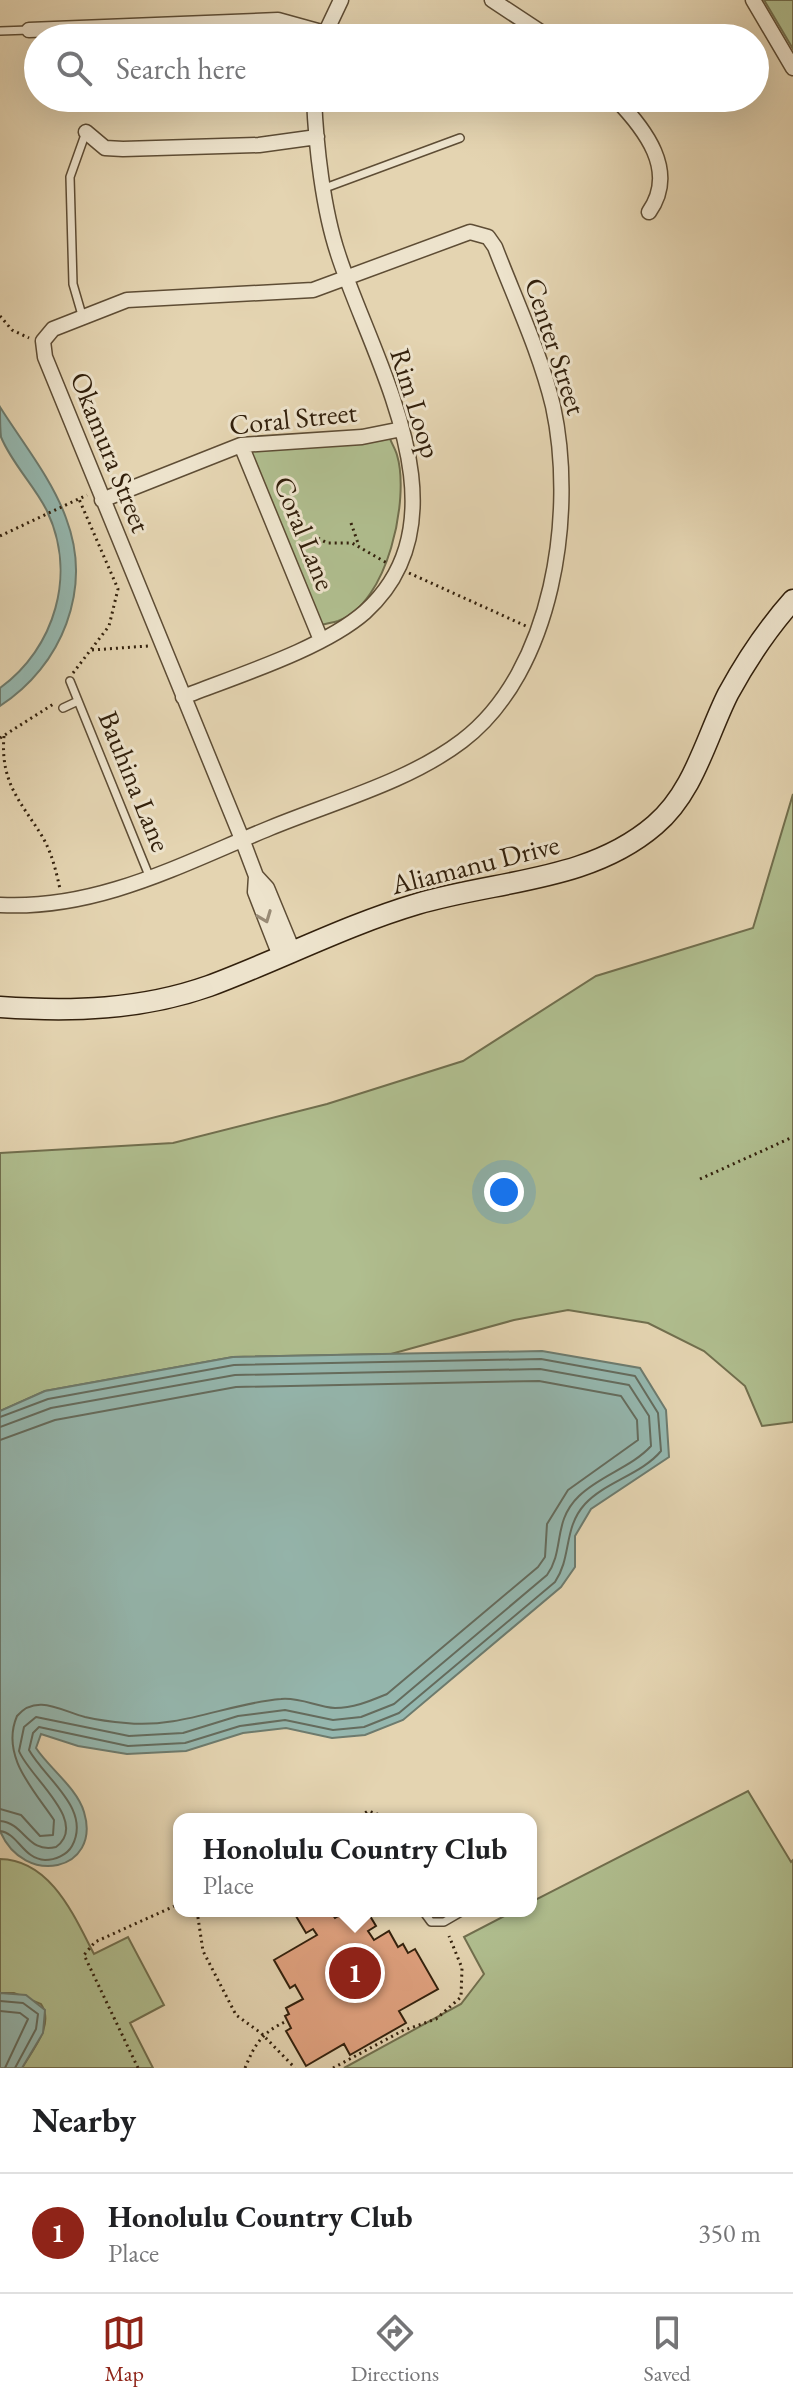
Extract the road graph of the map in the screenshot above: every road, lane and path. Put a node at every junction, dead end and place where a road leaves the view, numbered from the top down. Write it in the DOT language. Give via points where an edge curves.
graph roads {
  1 [pos="341,0"];
  2 [pos="492,0"];
  3 [pos="753,0"];
  4 [pos="178,24"];
  5 [pos="290,24"];
  6 [pos="330,24"];
  7 [pos="529,24"];
  8 [pos="767,24"];
  9 [pos="769,27"];
  10 [pos="24,30"];
  11 [pos="0,31"];
  12 [pos="793,68"];
  13 [pos="315,112"];
  14 [pos="627,112"];
  15 [pos="86,132"];
  16 [pos="317,137"];
  17 [pos="460,138"];
  18 [pos="325,188"];
  19 [pos="649,212"];
  20 [pos="347,278"];
  21 [pos="82,315"];
  22 [pos="0,316"];
  23 [pos="32,339"];
  24 [pos="402,429"];
  25 [pos="241,445"];
  26 [pos="96,497"];
  27 [pos="79,499"];
  28 [pos="351,523"];
  29 [pos="0,536"];
  30 [pos="318,538"];
  31 [pos="359,546"];
  32 [pos="390,564"];
  33 [pos="406,571"];
  34 [pos="125,585"];
  35 [pos="118,589"];
  36 [pos="793,600"];
  37 [pos="528,627"];
  38 [pos="321,640"];
  39 [pos="150,645"];
  40 [pos="92,650"];
  41 [pos="70,681"];
  42 [pos="183,697"];
  43 [pos="78,701"];
  44 [pos="63,708"];
  45 [pos="2,737"];
  46 [pos="242,839"];
  47 [pos="150,878"];
  48 [pos="61,893"];
  49 [pos="0,905"];
  50 [pos="287,953"];
  51 [pos="0,1007"];
  52 [pos="793,1137"];
  53 [pos="700,1179"];
  54 [pos="173,1907"];
  55 [pos="198,1917"];
  56 [pos="427,1917"];
  57 [pos="450,1917"];
  58 [pos="449,1936"];
  59 [pos="287,2021"];
  60 [pos="263,2035"];
  61 [pos="138,2068"];
  62 [pos="245,2068"];
  63 [pos="295,2068"];
  64 [pos="333,2068"];
  1 -- 6 [label="street"];
  2 -- 7 [label="street"];
  3 -- 8 [label="street"];
  4 -- 5 [label="street"];
  9 -- 12 [label="street"];
  10 -- 11 [label="lane"];
  13 -- 16 [label="street, Rim Loop"];
  14 -- 19 [label="street" via="660,167 662,191"];
  15 -- 16 [label="street" via="105,148 123,149 259,145"];
  15 -- 21 [label="lane" via="70,177 73,284"];
  16 -- 18 [label="street, Rim Loop"];
  17 -- 18 [label="lane"];
  18 -- 20 [label="street, Rim Loop"];
  20 -- 21 [label="street, Okamura Street" via="294,292 135,298"];
  20 -- 24 [label="street, Rim Loop"];
  20 -- 46 [label="street, Center Street" via="470,232 492,241 552,404 563,480 556,562 520,670 476,729 416,768"];
  21 -- 26 [label="street, Okamura Street" via="49,332 43,352"];
  22 -- 23 [label="path" via="12,330"];
  24 -- 25 [label="street, Coral Street" via="362,437"];
  24 -- 38 [label="street, Rim Loop" via="412,490 398,568 364,612"];
  25 -- 26 [label="street, Coral Street"];
  25 -- 38 [label="street, Coral Lane"];
  26 -- 27 [label="path"];
  26 -- 42 [label="street, Okamura Street"];
  27 -- 29 [label="path"];
  27 -- 35 [label="path"];
  28 -- 31 [label="path"];
  30 -- 31 [label="path"];
  31 -- 32 [label="path"];
  33 -- 37 [label="path"];
  34 -- 35 [label="path"];
  35 -- 40 [label="path" via="109,626"];
  36 -- 50 [label="street, Aliamanu Drive" via="729,694 681,794 637,839 585,865 450,894"];
  38 -- 42 [label="street, Rim Loop"];
  39 -- 40 [label="path"];
  40 -- 41 [label="path"];
  41 -- 43 [label="lane, Bauhina Lane"];
  41 -- 45 [label="path" via="56,703"];
  42 -- 46 [label="street, Okamura Street"];
  43 -- 44 [label="lane, Bauhina Lane"];
  43 -- 47 [label="lane, Bauhina Lane"];
  45 -- 48 [label="path" via="9,789 44,840"];
  46 -- 47 [label="street, Center Street"];
  46 -- 50 [label="street, Okamura Street" via="256,876 267,888"];
  47 -- 49 [label="street, Center Street" via="62,904"];
  50 -- 51 [label="street, Aliamanu Drive" via="208,986 139,1004 63,1010"];
  52 -- 53 [label="path"];
  54 -- 61 [label="path" via="95,1942 84,1955"];
  55 -- 60 [label="path" via="203,1951 220,1988 236,2015"];
  56 -- 57 [label="lane" via="437,1923"];
  58 -- 64 [label="path" via="462,1968 461,1997 436,2019"];
  59 -- 60 [label="path"];
  60 -- 62 [label="path" via="254,2043"];
  60 -- 63 [label="path"];
}
